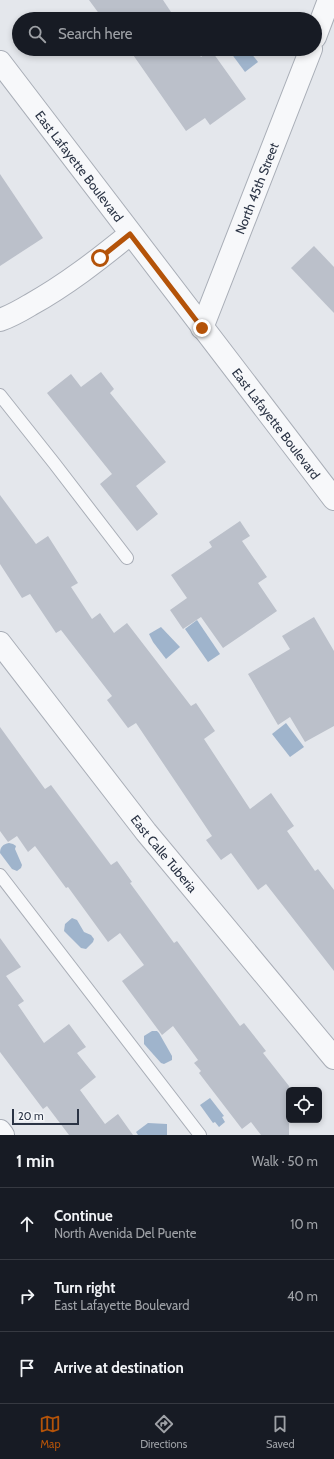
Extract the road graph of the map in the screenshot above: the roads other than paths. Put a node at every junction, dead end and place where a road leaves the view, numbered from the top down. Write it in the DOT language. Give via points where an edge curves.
graph roads {
  1 [pos="330,0"];
  2 [pos="322,20"];
  3 [pos="307,56"];
  4 [pos="0,62"];
  5 [pos="130,234"];
  6 [pos="0,320"];
  7 [pos="202,328"];
  8 [pos="0,395"];
  9 [pos="334,499"];
  10 [pos="127,558"];
  11 [pos="0,643"];
  12 [pos="0,875"];
  13 [pos="334,1058"];
  14 [pos="0,1131"];
  15 [pos="3,1135"];
  16 [pos="200,1135"];
  1 -- 2 [label="street"];
  3 -- 7 [label="street, North 45th Street"];
  4 -- 5 [label="street, East Lafayette Boulevard"];
  5 -- 6 [label="street" via="49,294"];
  5 -- 7 [label="street, East Lafayette Boulevard"];
  7 -- 9 [label="street, East Lafayette Boulevard"];
  8 -- 10 [label="lane"];
  11 -- 13 [label="street, East Calle Tuberia" via="146,832"];
  12 -- 16 [label="lane"];
  14 -- 15 [label="street"];
}
